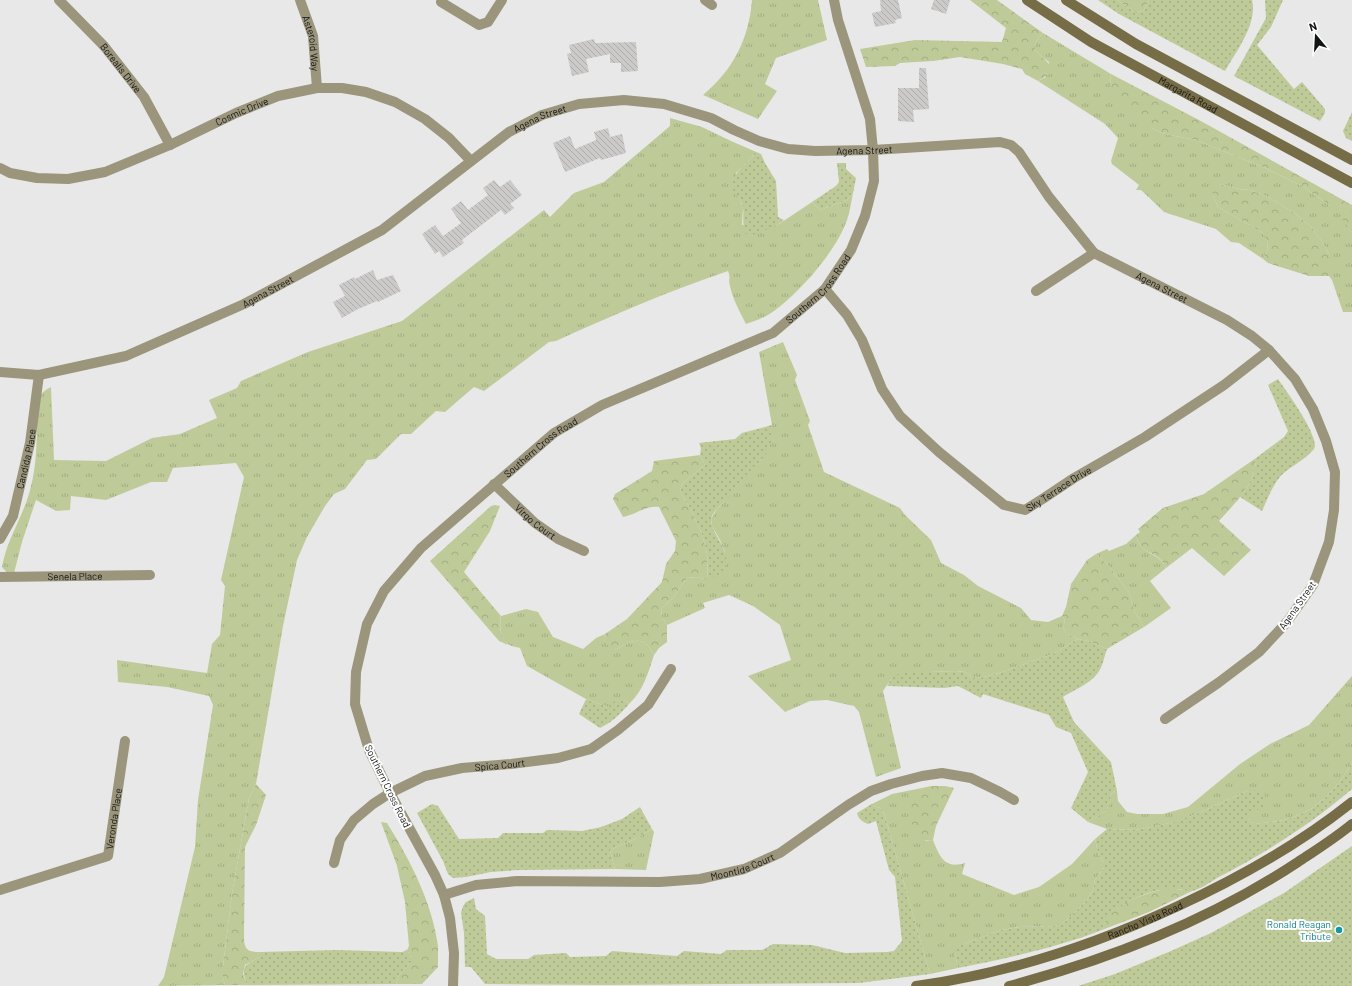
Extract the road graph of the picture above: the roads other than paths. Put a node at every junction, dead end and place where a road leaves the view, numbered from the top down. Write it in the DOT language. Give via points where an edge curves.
graph roads {
  1 [pos="59,0"];
  2 [pos="300,0"];
  3 [pos="502,0"];
  4 [pos="834,0"];
  5 [pos="1027,0"];
  6 [pos="1066,0"];
  7 [pos="441,2"];
  8 [pos="317,88"];
  9 [pos="170,145"];
  10 [pos="873,150"];
  11 [pos="1352,160"];
  12 [pos="471,161"];
  13 [pos="0,168"];
  14 [pos="1352,183"];
  15 [pos="1094,254"];
  16 [pos="825,289"];
  17 [pos="1036,291"];
  18 [pos="1269,350"];
  19 [pos="0,372"];
  20 [pos="38,375"];
  21 [pos="494,484"];
  22 [pos="0,539"];
  23 [pos="584,551"];
  24 [pos="150,575"];
  25 [pos="0,577"];
  26 [pos="670,668"];
  27 [pos="1166,719"];
  28 [pos="125,741"];
  29 [pos="390,793"];
  30 [pos="1014,800"];
  31 [pos="1352,802"];
  32 [pos="1352,824"];
  33 [pos="334,863"];
  34 [pos="0,890"];
  35 [pos="444,895"];
  36 [pos="453,986"];
  37 [pos="916,986"];
  38 [pos="1009,986"];
  1 -- 9 [label="street, Borealis Drive" via="104,46 144,97"];
  2 -- 8 [label="street, Asteroid Way" via="313,36"];
  3 -- 7 [label="street" via="488,22 479,25"];
  4 -- 10 [label="street, Southern Cross Road" via="870,119"];
  5 -- 14 [label="main road, Margarita Road" via="1091,42"];
  6 -- 11 [label="main road, Margarita Road" via="1136,44"];
  8 -- 9 [label="street, Cosmic Drive" via="278,96"];
  8 -- 12 [label="street, Cosmic Drive" via="342,88 366,92 395,102 425,119 449,138"];
  9 -- 13 [label="street, Cosmic Drive" via="105,172 68,179 37,178 10,173"];
  10 -- 12 [label="street, Agena Street" via="788,149 759,141 711,118 664,104 624,100 579,104 542,115 509,132"];
  10 -- 15 [label="street, Agena Street" via="1000,142 1011,145 1019,152"];
  10 -- 16 [label="street, Southern Cross Road" via="874,181 865,216 851,250"];
  12 -- 20 [label="street, Agena Street" via="382,230 244,304 126,356"];
  15 -- 17 [label="street"];
  15 -- 18 [label="street, Agena Street" via="1227,320"];
  16 -- 18 [label="street, Sky Terrace Drive" via="847,315 862,340 882,389 900,416 1004,505 1025,510 1145,437 1224,385"];
  16 -- 21 [label="street, Southern Cross Road" via="774,333 655,381 595,409 554,433"];
  18 -- 27 [label="street, Agena Street" via="1299,385 1314,409 1326,441 1335,472 1334,510 1329,542 1313,585 1283,627 1259,652"];
  19 -- 20 [label="street, Agena Street"];
  20 -- 22 [label="street, Candida Place" via="30,443 13,516"];
  21 -- 23 [label="street, Virgo Court" via="535,523 558,539"];
  21 -- 29 [label="street, Southern Cross Road" via="421,548 384,591 367,624 356,672 355,704 369,750"];
  24 -- 25 [label="street, Senela Place"];
  26 -- 29 [label="street, Spica Court" via="648,705 590,749 558,758 462,768 425,776"];
  28 -- 34 [label="street, Veronda Place" via="108,856"];
  29 -- 33 [label="street, Spica Court" via="354,820 340,840"];
  29 -- 35 [label="street, Southern Cross Road"];
  30 -- 35 [label="street, Moontide Court" via="971,778 942,773 922,776 871,792 848,805 780,853 744,869 700,879 660,882 510,881 476,885"];
  31 -- 37 [label="main road, Rancho Vista Road" via="1284,851 1218,888 1142,923 1071,950 1011,967"];
  32 -- 38 [label="main road, Rancho Vista Road" via="1272,880 1183,926 1086,964"];
  35 -- 36 [label="street, Southern Cross Road" via="450,918 454,953"];
}
